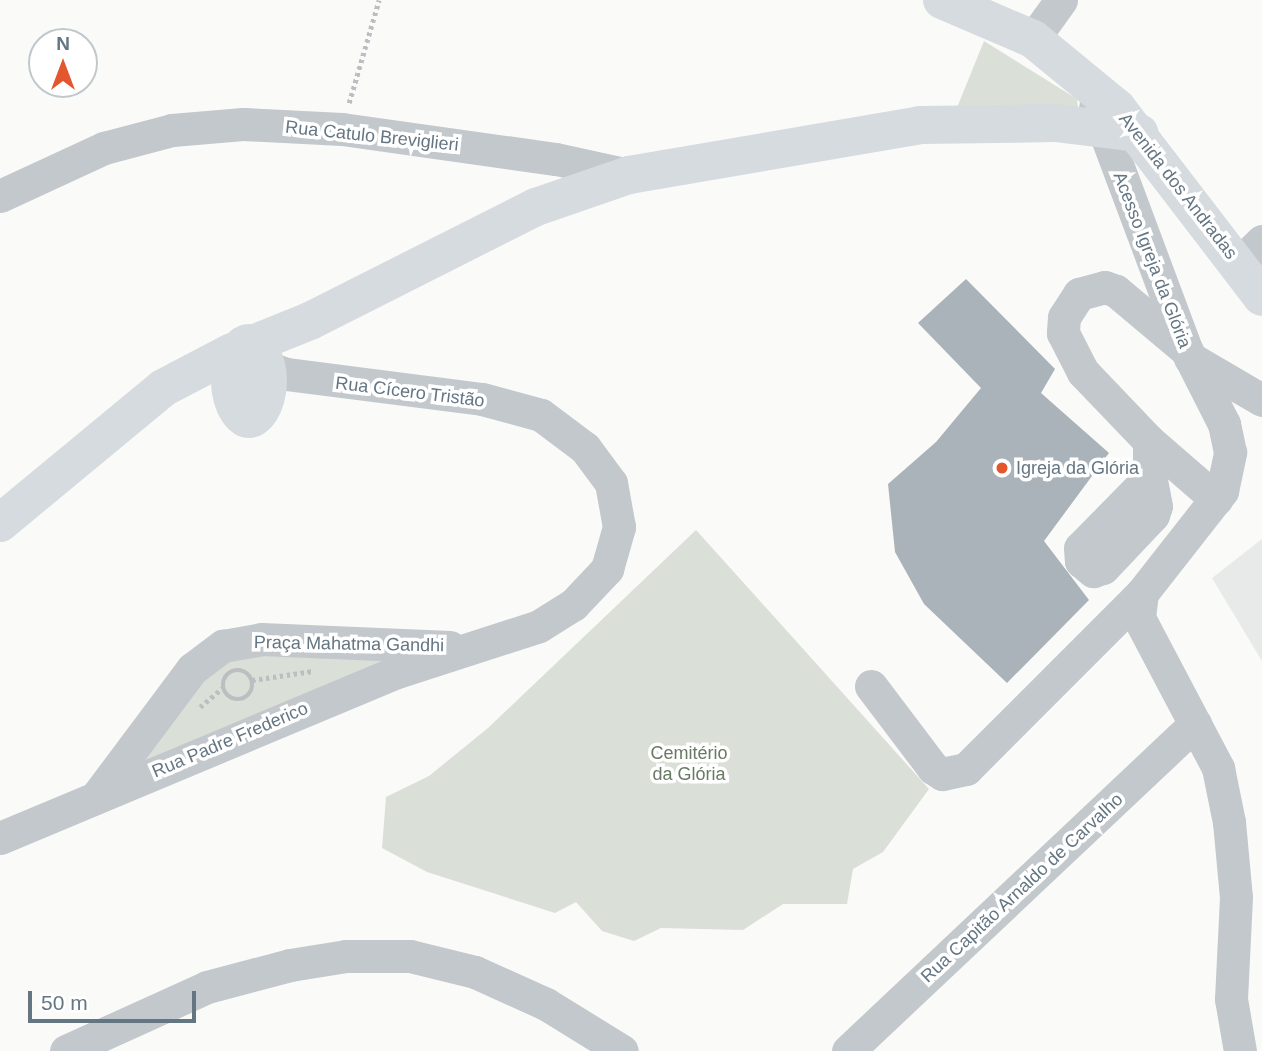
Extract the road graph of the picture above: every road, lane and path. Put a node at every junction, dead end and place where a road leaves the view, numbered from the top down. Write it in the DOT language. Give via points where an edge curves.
graph roads {
  1 [pos="379,0"];
  2 [pos="942,0"];
  3 [pos="1061,0"];
  4 [pos="1033,39"];
  5 [pos="342,129"];
  6 [pos="1121,131"];
  7 [pos="629,175"];
  8 [pos="0,196"];
  9 [pos="1250,253"];
  10 [pos="1262,297"];
  11 [pos="1188,354"];
  12 [pos="250,359"];
  13 [pos="1262,400"];
  14 [pos="1216,499"];
  15 [pos="0,523"];
  16 [pos="1142,593"];
  17 [pos="463,647"];
  18 [pos="250,676"];
  19 [pos="871,687"];
  20 [pos="1195,724"];
  21 [pos="96,797"];
  22 [pos="0,838"];
  23 [pos="66,1051"];
  24 [pos="622,1051"];
  25 [pos="848,1051"];
  26 [pos="1240,1051"];
  1 -- 5 [label="path"];
  2 -- 4 [label="main road, Avenida dos Andradas"];
  3 -- 4 [label="street"];
  4 -- 6 [label="main road, Avenida dos Andradas" via="1088,83"];
  5 -- 7 [label="street, Rua Catulo Breviglieri" via="556,159"];
  5 -- 8 [label="street, Rua Catulo Breviglieri" via="243,124 172,130 104,148"];
  6 -- 7 [label="main road" via="975,121 920,125"];
  6 -- 9 [label="main road, Avenida dos Andradas"];
  6 -- 11 [label="street, Acesso Igreja da Glória"];
  7 -- 12 [label="main road" via="525,212 310,321"];
  9 -- 10 [label="main road, Avenida dos Andradas"];
  11 -- 13 [label="street, Acesso Igreja da Glória"];
  11 -- 14 [label="street" via="1224,424 1230,452"];
  11 -- 14 [label="street" via="1116,291 1092,289 1068,304 1063,333 1083,372 1149,456"];
  12 -- 15 [label="main road" via="120,425"];
  12 -- 17 [label="street, Rua Cícero Tristão" via="286,374 482,399 541,415 585,448 611,484 619,527 607,569 573,605 539,626"];
  14 -- 16 [label="street"];
  16 -- 19 [label="street" via="966,769 954,775 933,768"];
  16 -- 20 [label="street" via="1139,618 1161,669"];
  17 -- 21 [label="street, Rua Padre Frederico"];
  17 -- 21 [label="street, Praça Mahatma Gandhi" via="261,639 223,646 192,669"];
  18 -- 18 [label="path" via="236,670 228,674 223,688 228,696 237,700 250,694"];
  20 -- 25 [label="street, Rua Capitão Arnaldo de Carvalho"];
  20 -- 26 [label="street" via="1218,768 1229,822 1236,897 1231,999"];
  21 -- 22 [label="street, Rua Padre Frederico"];
  23 -- 24 [label="street" via="207,987 346,956 410,956 475,972 546,1004"];
}
